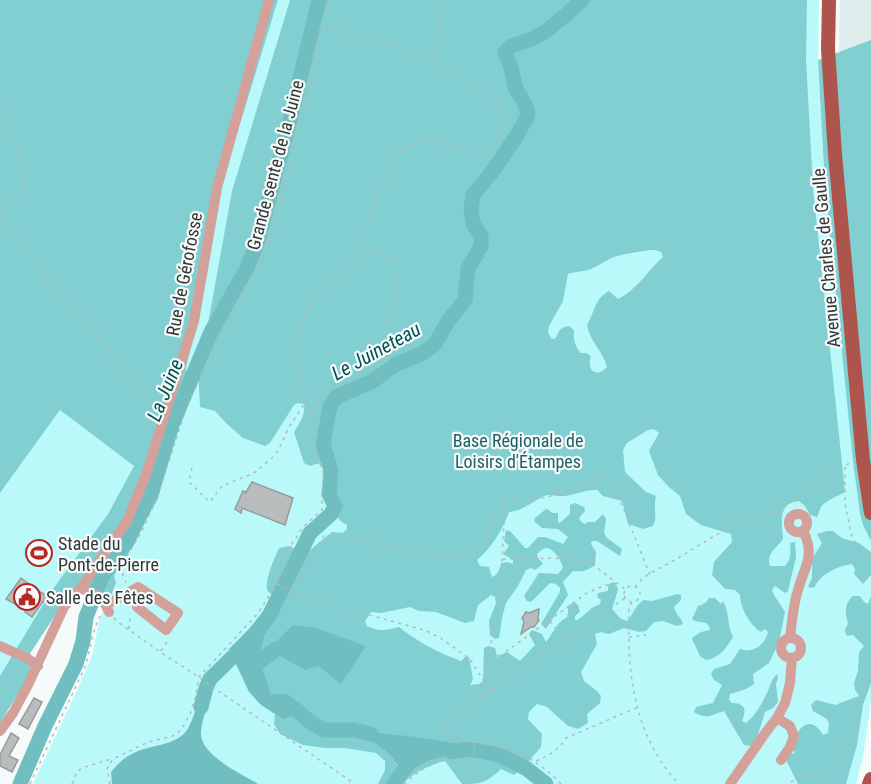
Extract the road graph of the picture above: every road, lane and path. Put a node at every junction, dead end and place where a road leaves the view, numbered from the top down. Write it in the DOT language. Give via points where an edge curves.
graph roads {
  1 [pos="269,0"];
  2 [pos="329,0"];
  3 [pos="441,0"];
  4 [pos="829,0"];
  5 [pos="321,25"];
  6 [pos="434,60"];
  7 [pos="0,109"];
  8 [pos="0,218"];
  9 [pos="358,250"];
  10 [pos="305,403"];
  11 [pos="166,411"];
  12 [pos="308,414"];
  13 [pos="863,460"];
  14 [pos="844,466"];
  15 [pos="192,468"];
  16 [pos="505,501"];
  17 [pos="769,513"];
  18 [pos="871,513"];
  19 [pos="792,516"];
  20 [pos="502,559"];
  21 [pos="871,564"];
  22 [pos="650,575"];
  23 [pos="276,583"];
  24 [pos="617,583"];
  25 [pos="635,587"];
  26 [pos="86,590"];
  27 [pos="133,590"];
  28 [pos="626,590"];
  29 [pos="295,591"];
  30 [pos="625,598"];
  31 [pos="632,602"];
  32 [pos="106,605"];
  33 [pos="130,615"];
  34 [pos="550,620"];
  35 [pos="129,629"];
  36 [pos="646,635"];
  37 [pos="628,637"];
  38 [pos="564,640"];
  39 [pos="0,646"];
  40 [pos="489,653"];
  41 [pos="500,656"];
  42 [pos="38,666"];
  43 [pos="871,670"];
  44 [pos="200,678"];
  45 [pos="509,678"];
  46 [pos="485,683"];
  47 [pos="483,696"];
  48 [pos="637,708"];
  49 [pos="777,718"];
  50 [pos="0,731"];
  51 [pos="476,742"];
  52 [pos="113,759"];
  53 [pos="781,760"];
  54 [pos="471,761"];
  55 [pos="536,761"];
  56 [pos="871,779"];
  57 [pos="791,782"];
  58 [pos="30,784"];
  59 [pos="72,784"];
  60 [pos="110,784"];
  61 [pos="355,784"];
  62 [pos="404,784"];
  63 [pos="468,784"];
  64 [pos="561,784"];
  65 [pos="679,784"];
  66 [pos="730,784"];
  67 [pos="869,784"];
  1 -- 11 [label="street, Rue de Gérofosse" via="218,188 194,321"];
  2 -- 5 [label="path, Grande sente de la Juine"];
  3 -- 6 [label="path" via="440,38"];
  4 -- 13 [label="main road, Avenue Charles de Gaulle" via="834,143"];
  5 -- 6 [label="path"];
  5 -- 27 [label="path, Grande sente de la Juine" via="267,245 214,346 187,406 157,498 120,567"];
  6 -- 9 [label="path" via="452,77 482,89 497,102 503,122 500,139 483,152 430,140 410,145 396,156 388,171"];
  7 -- 8 [label="path" via="28,172 20,192"];
  8 -- 11 [label="path" via="141,395"];
  9 -- 10 [label="path" via="350,266 316,296 306,314 297,358"];
  9 -- 12 [label="path" via="397,260 398,289 388,328 392,336 390,357 369,372 326,391"];
  10 -- 12 [label="path"];
  10 -- 15 [label="path" via="273,457 254,473 222,486 210,502 189,482"];
  11 -- 26 [label="street, Rue de Gérofosse" via="127,521"];
  12 -- 23 [label="path" via="324,475 322,510 304,526 289,548"];
  13 -- 14 [label="path"];
  13 -- 18 [label="main road, Avenue Charles de Gaulle"];
  14 -- 17 [label="path"];
  14 -- 21 [label="path" via="844,504 850,532"];
  16 -- 20 [label="path"];
  16 -- 22 [label="path" via="543,498 609,479"];
  16 -- 29 [label="path" via="489,519 488,537 474,552 451,559 324,536 303,569"];
  17 -- 19 [label="path"];
  17 -- 22 [label="path" via="744,521"];
  19 -- 49 [label="street" via="798,514 806,519 803,531 809,542 809,557 797,591 790,638 781,647 783,654 792,658 790,683"];
  20 -- 24 [label="path" via="569,558 592,564"];
  20 -- 40 [label="path" via="500,600"];
  22 -- 25 [label="path"];
  23 -- 29 [label="path"];
  23 -- 44 [label="path" via="260,612"];
  24 -- 28 [label="path"];
  24 -- 34 [label="path" via="587,592"];
  25 -- 28 [label="path"];
  25 -- 31 [label="path" via="640,596"];
  26 -- 32 [label="street"];
  26 -- 42 [label="street, Rue de Gérofosse" via="64,607"];
  27 -- 32 [label="street"];
  28 -- 30 [label="path"];
  29 -- 46 [label="path" via="427,631 470,659"];
  30 -- 31 [label="path"];
  30 -- 38 [label="path"];
  31 -- 37 [label="path"];
  32 -- 35 [label="path" via="118,622"];
  32 -- 58 [label="path" via="96,624 85,667"];
  33 -- 35 [label="path"];
  34 -- 38 [label="path"];
  34 -- 41 [label="path"];
  35 -- 44 [label="path"];
  36 -- 37 [label="path"];
  37 -- 48 [label="path"];
  38 -- 45 [label="path"];
  39 -- 42 [label="street"];
  40 -- 41 [label="path"];
  40 -- 46 [label="path"];
  41 -- 45 [label="path"];
  42 -- 50 [label="street, Rue de Gérofosse"];
  43 -- 57 [label="path" via="856,709 853,739 832,772"];
  44 -- 52 [label="path" via="182,729"];
  44 -- 61 [label="path"];
  45 -- 47 [label="path"];
  46 -- 47 [label="path"];
  47 -- 51 [label="path" via="444,730"];
  48 -- 55 [label="path" via="566,738 560,747"];
  48 -- 65 [label="path" via="657,758"];
  49 -- 53 [label="street" via="790,726 794,736"];
  49 -- 66 [label="street"];
  51 -- 54 [label="path"];
  51 -- 55 [label="path"];
  52 -- 59 [label="path" via="82,768"];
  52 -- 60 [label="path" via="107,769"];
  54 -- 62 [label="path" via="442,761 413,775"];
  54 -- 63 [label="path"];
  55 -- 64 [label="path"];
  56 -- 67 [label="main road"];
}
